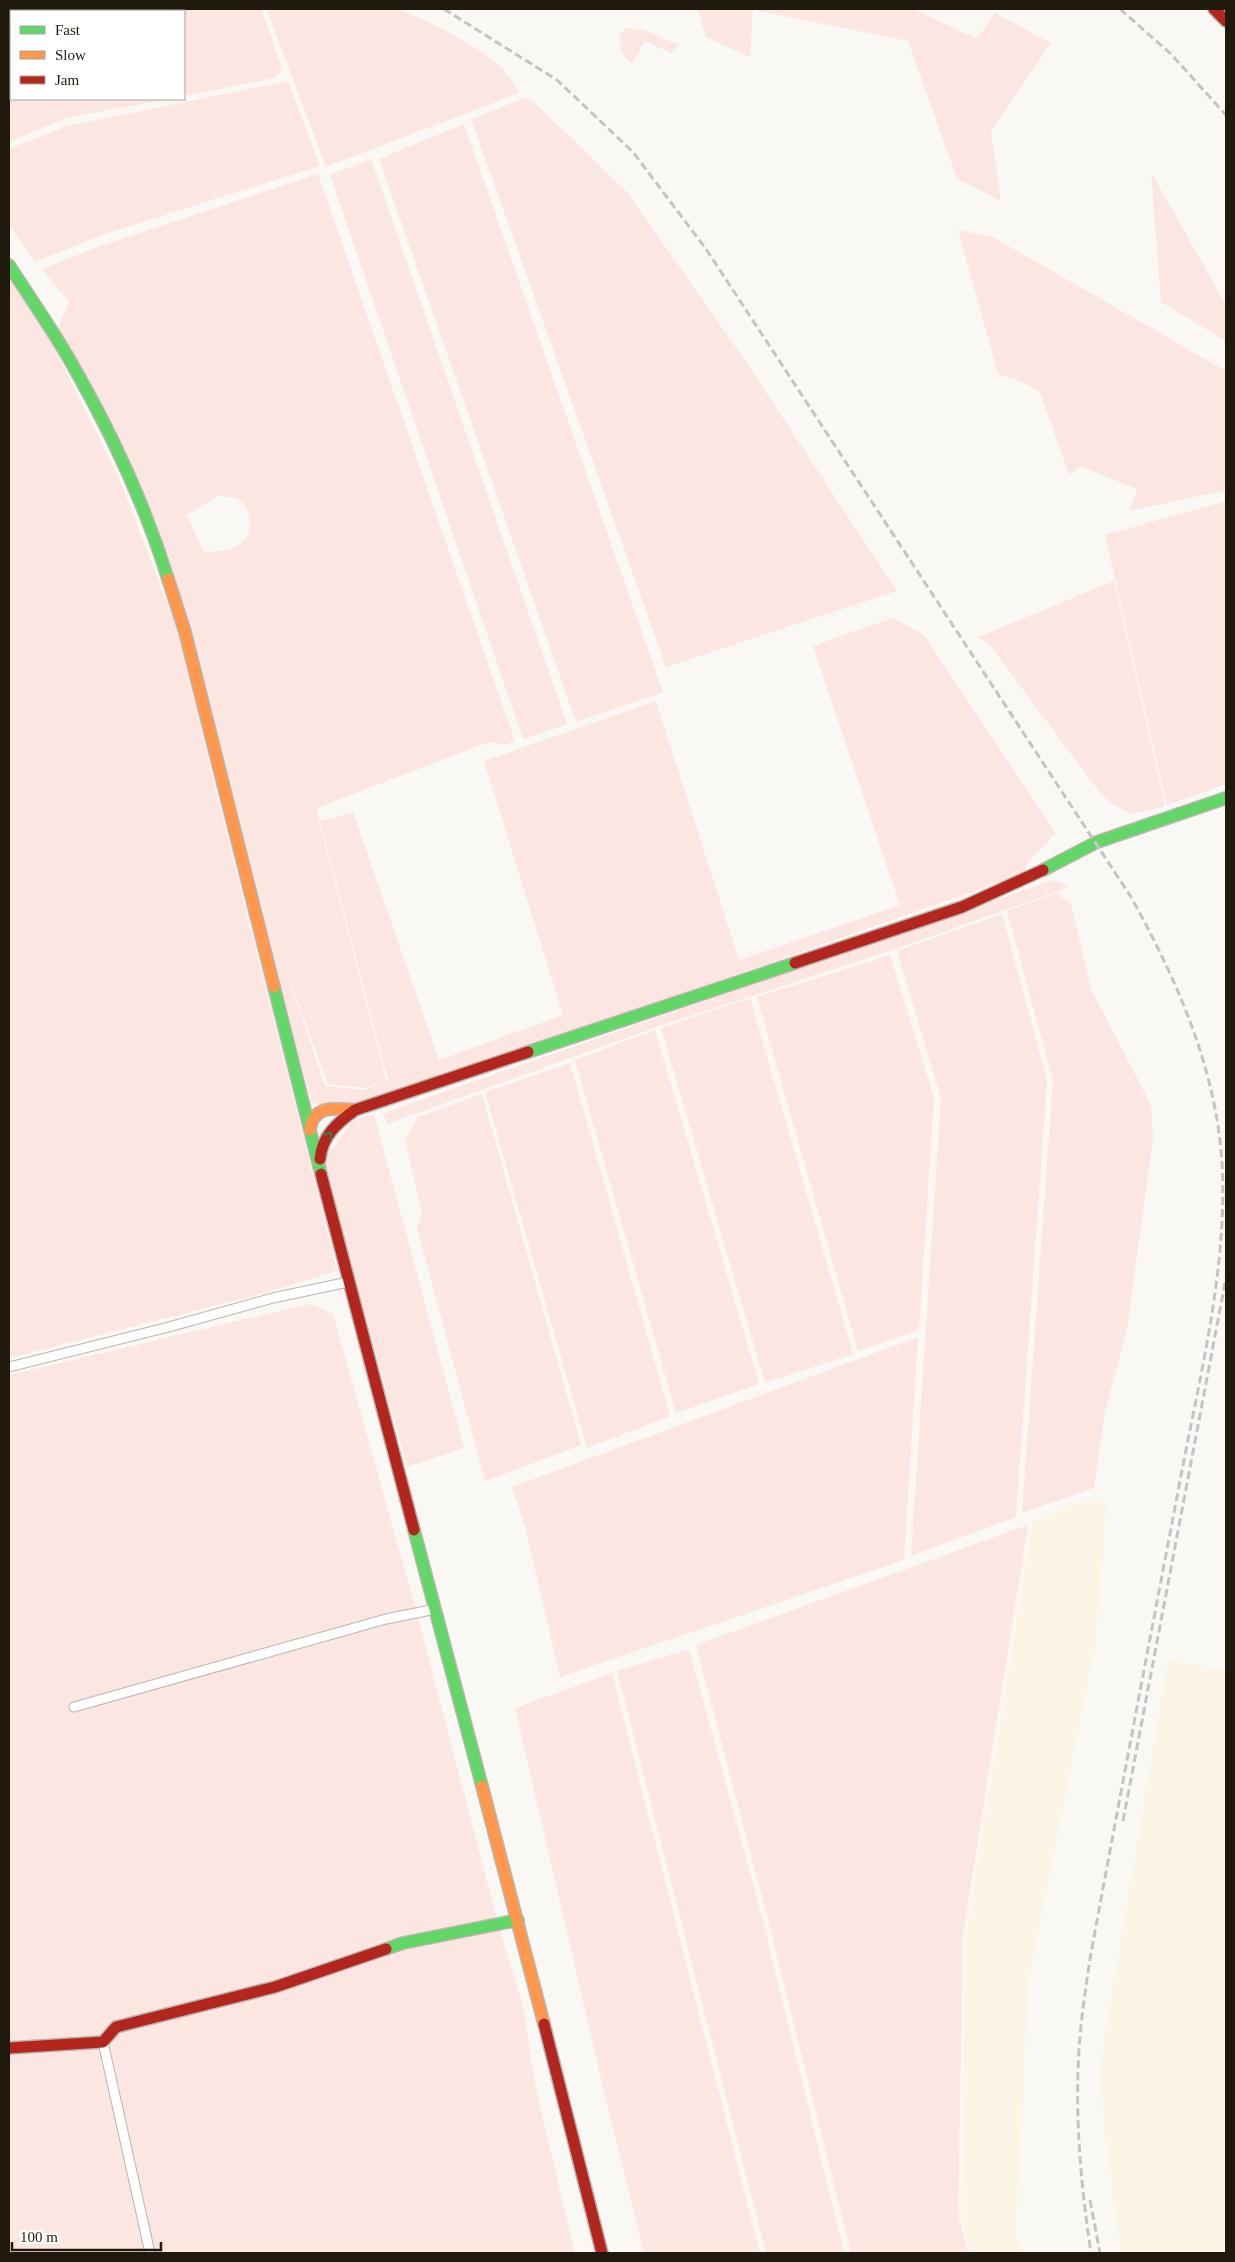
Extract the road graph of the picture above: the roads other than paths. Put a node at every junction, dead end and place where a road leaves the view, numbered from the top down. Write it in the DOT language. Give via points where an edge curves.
graph roads {
  1 [pos="1214,9"];
  2 [pos="1226,21"];
  3 [pos="9,265"];
  4 [pos="1226,798"];
  5 [pos="355,1110"];
  6 [pos="310,1132"];
  7 [pos="320,1169"];
  8 [pos="348,1282"];
  9 [pos="9,1367"];
  10 [pos="436,1609"];
  11 [pos="74,1707"];
  12 [pos="518,1920"];
  13 [pos="103,2042"];
  14 [pos="9,2048"];
  15 [pos="150,2253"];
  16 [pos="602,2253"];
  1 -- 2 [label="main road"];
  3 -- 6 [label="main road" via="72,364 154,534 185,632"];
  4 -- 5 [label="main road" via="1097,842 1012,886 962,907"];
  5 -- 6 [label="main road" via="322,1109 311,1119"];
  7 -- 5 [label="main road, one-way" via="320,1152 327,1136"];
  6 -- 7 [label="main road"];
  7 -- 8 [label="main road"];
  8 -- 9 [label="street" via="273,1298"];
  8 -- 10 [label="main road"];
  10 -- 11 [label="street" via="386,1619"];
  10 -- 12 [label="main road"];
  12 -- 13 [label="main road" via="403,1943 275,1987 116,2027"];
  12 -- 16 [label="main road"];
  13 -- 14 [label="main road"];
  13 -- 15 [label="street"];
}
